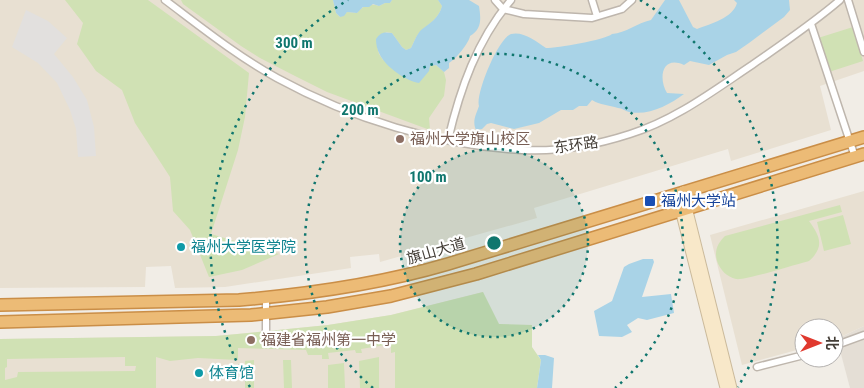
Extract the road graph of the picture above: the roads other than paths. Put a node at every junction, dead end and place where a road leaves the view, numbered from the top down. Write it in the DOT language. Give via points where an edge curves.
graph roads {
  1 [pos="165,0"];
  2 [pos="495,0"];
  3 [pos="511,0"];
  4 [pos="592,0"];
  5 [pos="632,0"];
  6 [pos="840,0"];
  7 [pos="848,0"];
  8 [pos="503,9"];
  9 [pos="597,16"];
  10 [pos="811,24"];
  11 [pos="864,52"];
  12 [pos="864,136"];
  13 [pos="448,140"];
  14 [pos="850,141"];
  15 [pos="859,156"];
  16 [pos="680,192"];
  17 [pos="684,209"];
  18 [pos="266,298"];
  19 [pos="0,305"];
  20 [pos="266,314"];
  21 [pos="0,322"];
  22 [pos="266,331"];
  23 [pos="864,335"];
  24 [pos="844,342"];
  25 [pos="794,358"];
  26 [pos="757,368"];
  27 [pos="725,388"];
  28 [pos="732,388"];
  1 -- 13 [label="street, 东环路" via="240,54 314,96 375,121"];
  2 -- 8 [label="street"];
  3 -- 8 [label="street"];
  4 -- 9 [label="street"];
  5 -- 9 [label="street" via="622,9"];
  6 -- 10 [label="street, 东环路"];
  7 -- 11 [label="street"];
  8 -- 9 [label="street" via="524,14"];
  8 -- 13 [label="street" via="476,52 458,100"];
  10 -- 13 [label="street, 东环路" via="708,96 669,118 632,133 560,149 482,147"];
  10 -- 14 [label="street"];
  12 -- 14 [label="highway, 旗山大道"];
  14 -- 15 [label="street"];
  14 -- 16 [label="highway, 旗山大道"];
  15 -- 17 [label="highway"];
  16 -- 17 [label="street"];
  16 -- 18 [label="highway, 旗山大道" via="409,275"];
  17 -- 20 [label="highway" via="424,289 346,304"];
  17 -- 27 [label="street"];
  17 -- 28 [label="street"];
  18 -- 19 [label="highway, 旗山大道"];
  18 -- 20 [label="street"];
  20 -- 21 [label="highway"];
  20 -- 22 [label="street"];
  23 -- 24 [label="street"];
  25 -- 26 [label="street"];
}
